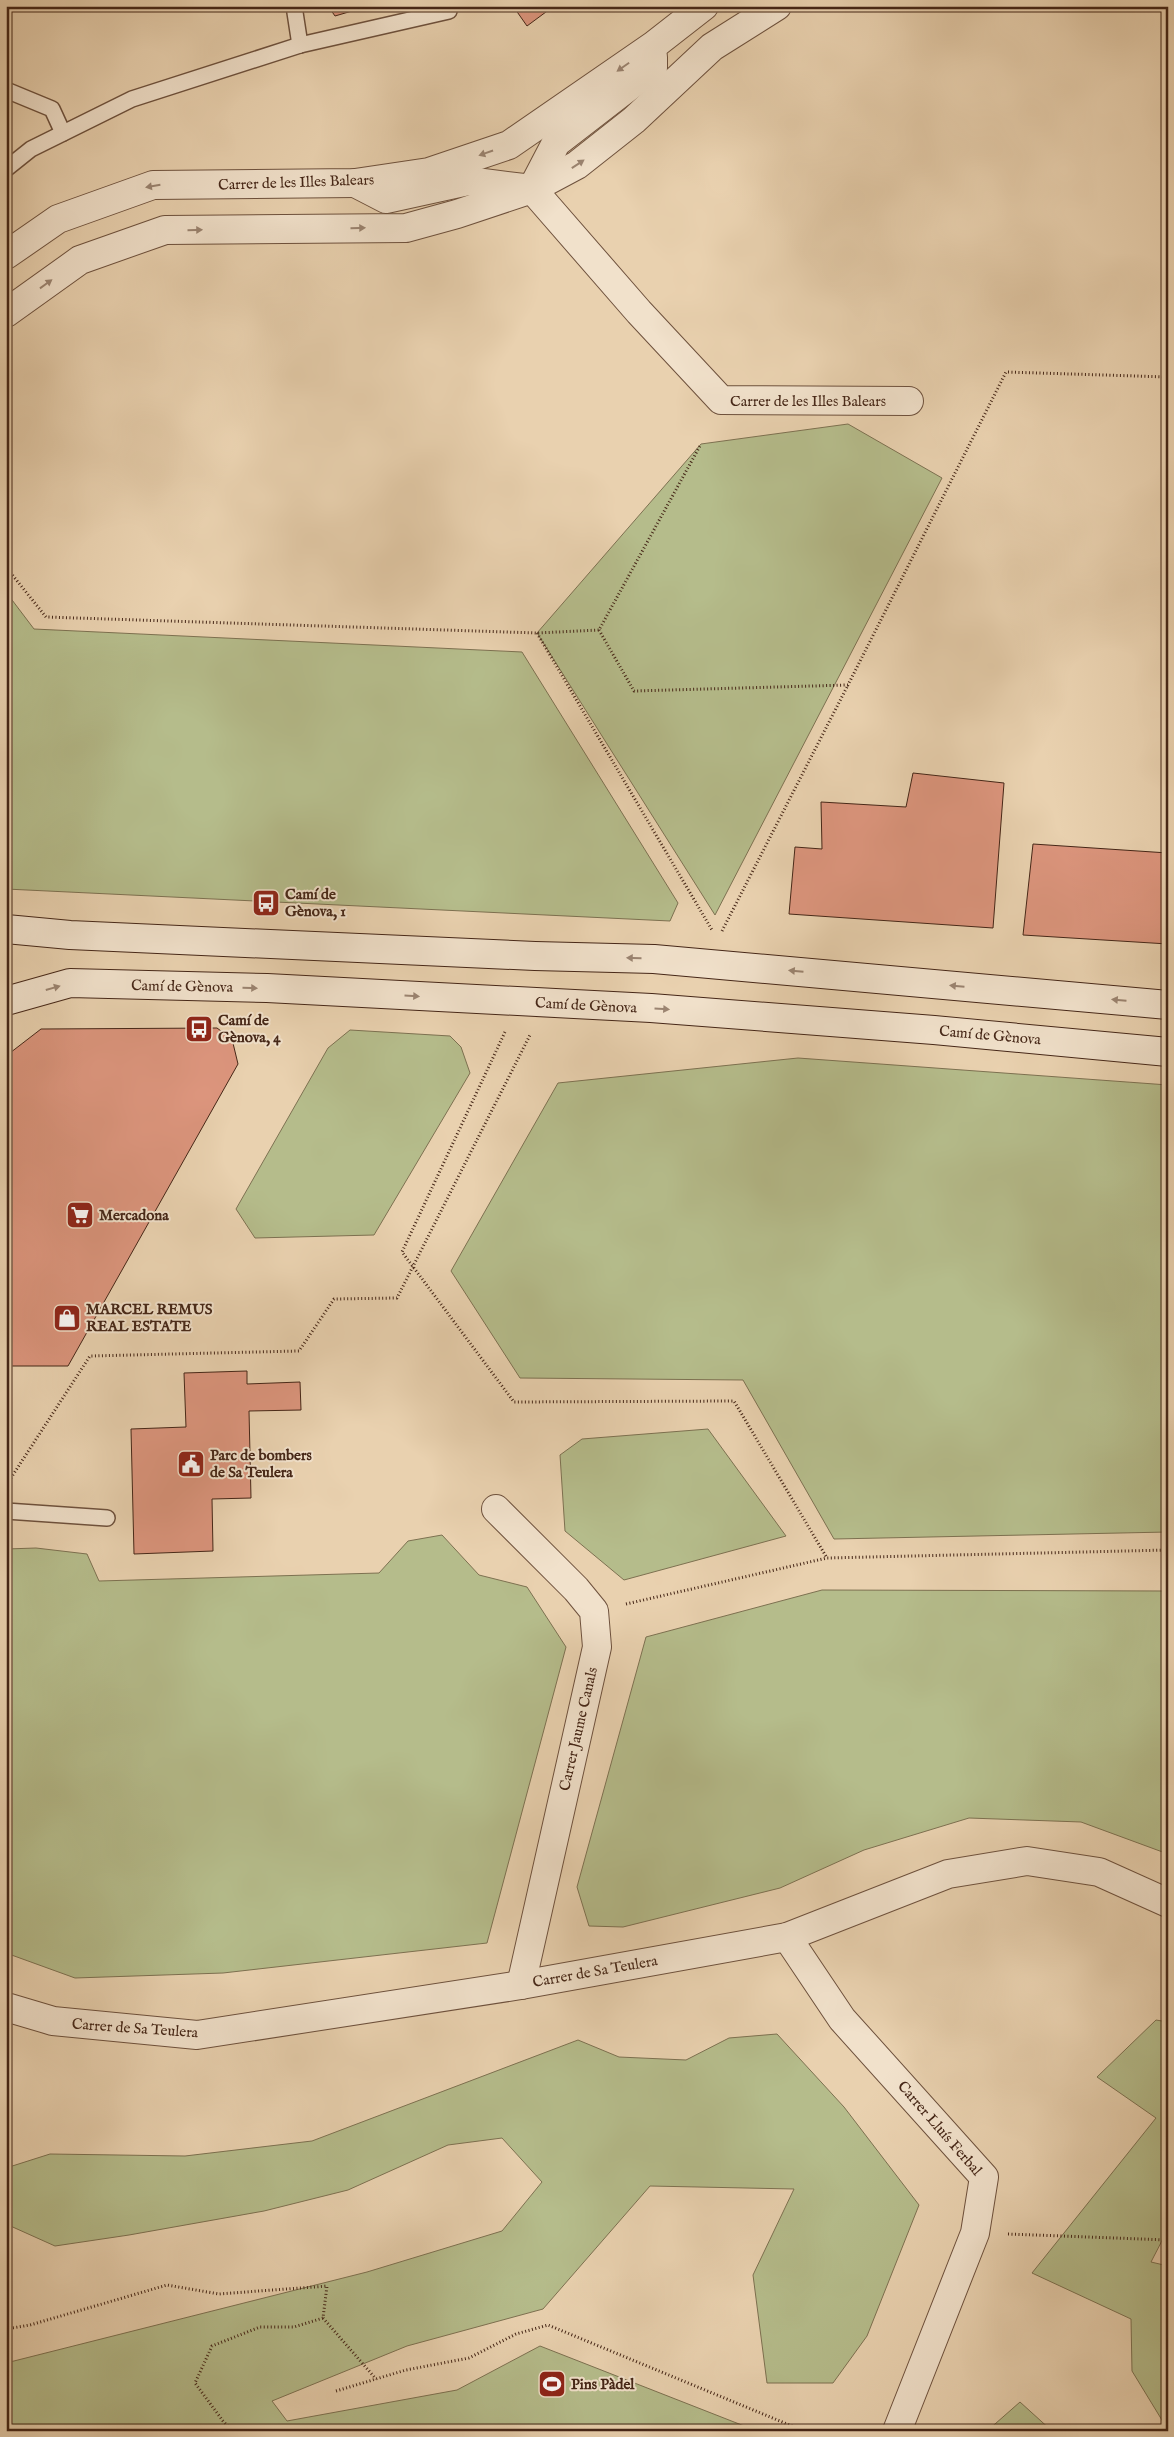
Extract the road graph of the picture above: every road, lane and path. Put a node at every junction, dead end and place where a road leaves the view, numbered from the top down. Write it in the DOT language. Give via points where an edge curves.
graph roads {
  1 [pos="294,6"];
  2 [pos="704,6"];
  3 [pos="776,6"];
  4 [pos="449,10"];
  5 [pos="300,45"];
  6 [pos="654,45"];
  7 [pos="6,90"];
  8 [pos="63,133"];
  9 [pos="6,169"];
  10 [pos="355,183"];
  11 [pos="532,189"];
  12 [pos="6,255"];
  13 [pos="6,313"];
  14 [pos="1168,377"];
  15 [pos="909,401"];
  16 [pos="700,444"];
  17 [pos="6,567"];
  18 [pos="599,630"];
  19 [pos="537,633"];
  20 [pos="848,685"];
  21 [pos="6,929"];
  22 [pos="713,932"];
  23 [pos="721,933"];
  24 [pos="6,1001"];
  25 [pos="520,1001"];
  26 [pos="1168,1005"];
  27 [pos="535,1026"];
  28 [pos="1168,1052"];
  29 [pos="413,1266"];
  30 [pos="6,1485"];
  31 [pos="496,1509"];
  32 [pos="6,1511"];
  33 [pos="107,1518"];
  34 [pos="1168,1550"];
  35 [pos="827,1558"];
  36 [pos="594,1611"];
  37 [pos="1168,1903"];
  38 [pos="787,1937"];
  39 [pos="521,1985"];
  40 [pos="6,2008"];
  41 [pos="975,2233"];
  42 [pos="1168,2240"];
  43 [pos="323,2318"];
  44 [pos="6,2329"];
  45 [pos="376,2379"];
  46 [pos="336,2391"];
  47 [pos="232,2431"];
  48 [pos="804,2431"];
  49 [pos="897,2431"];
  1 -- 5 [label="lane"];
  2 -- 6 [label="street, Carrer de les Illes Balears"];
  11 -- 3 [label="street, one-way" via="578,164 634,120 712,47"];
  4 -- 5 [label="lane"];
  5 -- 8 [label="lane" via="132,99"];
  6 -- 10 [label="street, Carrer de les Illes Balears, one-way" via="509,145 429,172"];
  6 -- 11 [label="street" via="653,68 556,143"];
  7 -- 8 [label="lane" via="52,109"];
  8 -- 9 [label="lane" via="31,149"];
  10 -- 11 [label="street" via="386,199 468,181"];
  10 -- 12 [label="street, Carrer de les Illes Balears, one-way" via="153,185 58,219"];
  13 -- 11 [label="street, one-way" via="80,260 165,230 406,228"];
  11 -- 15 [label="street, Carrer de les Illes Balears" via="721,400"];
  14 -- 20 [label="path" via="1006,372"];
  16 -- 18 [label="path"];
  17 -- 19 [label="path" via="46,617"];
  18 -- 19 [label="path"];
  18 -- 20 [label="path" via="634,691"];
  19 -- 22 [label="path"];
  20 -- 23 [label="path"];
  26 -- 21 [label="street, one-way" via="654,959 70,935"];
  24 -- 25 [label="street, Camí de Gènova, one-way" via="70,983 267,988"];
  25 -- 28 [label="street, Camí de Gènova, one-way" via="934,1030"];
  25 -- 29 [label="path" via="402,1252"];
  27 -- 29 [label="path"];
  29 -- 30 [label="path" via="397,1298 334,1299 299,1351 90,1356"];
  29 -- 35 [label="path" via="514,1402 734,1401"];
  31 -- 36 [label="street"];
  32 -- 33 [label="lane"];
  34 -- 35 [label="path"];
  35 -- 36 [label="path"];
  36 -- 39 [label="street, Carrer Jaume Canals" via="597,1646"];
  37 -- 38 [label="street, Carrer de Sa Teulera" via="1099,1872 1027,1862 948,1874"];
  38 -- 39 [label="street, Carrer de Sa Teulera"];
  38 -- 41 [label="street, Carrer Lluís Ferbal" via="842,2019 984,2178"];
  39 -- 40 [label="street, Carrer de Sa Teulera" via="197,2035 53,2022"];
  41 -- 42 [label="path"];
  41 -- 49 [label="street, Carrer Lluís Ferbal"];
  43 -- 44 [label="path" via="327,2286 218,2294 168,2285"];
  43 -- 45 [label="path"];
  43 -- 47 [label="path" via="294,2327 260,2326 212,2346 194,2383"];
  45 -- 46 [label="path"];
  45 -- 48 [label="path" via="469,2358 516,2334 548,2325"];
}
